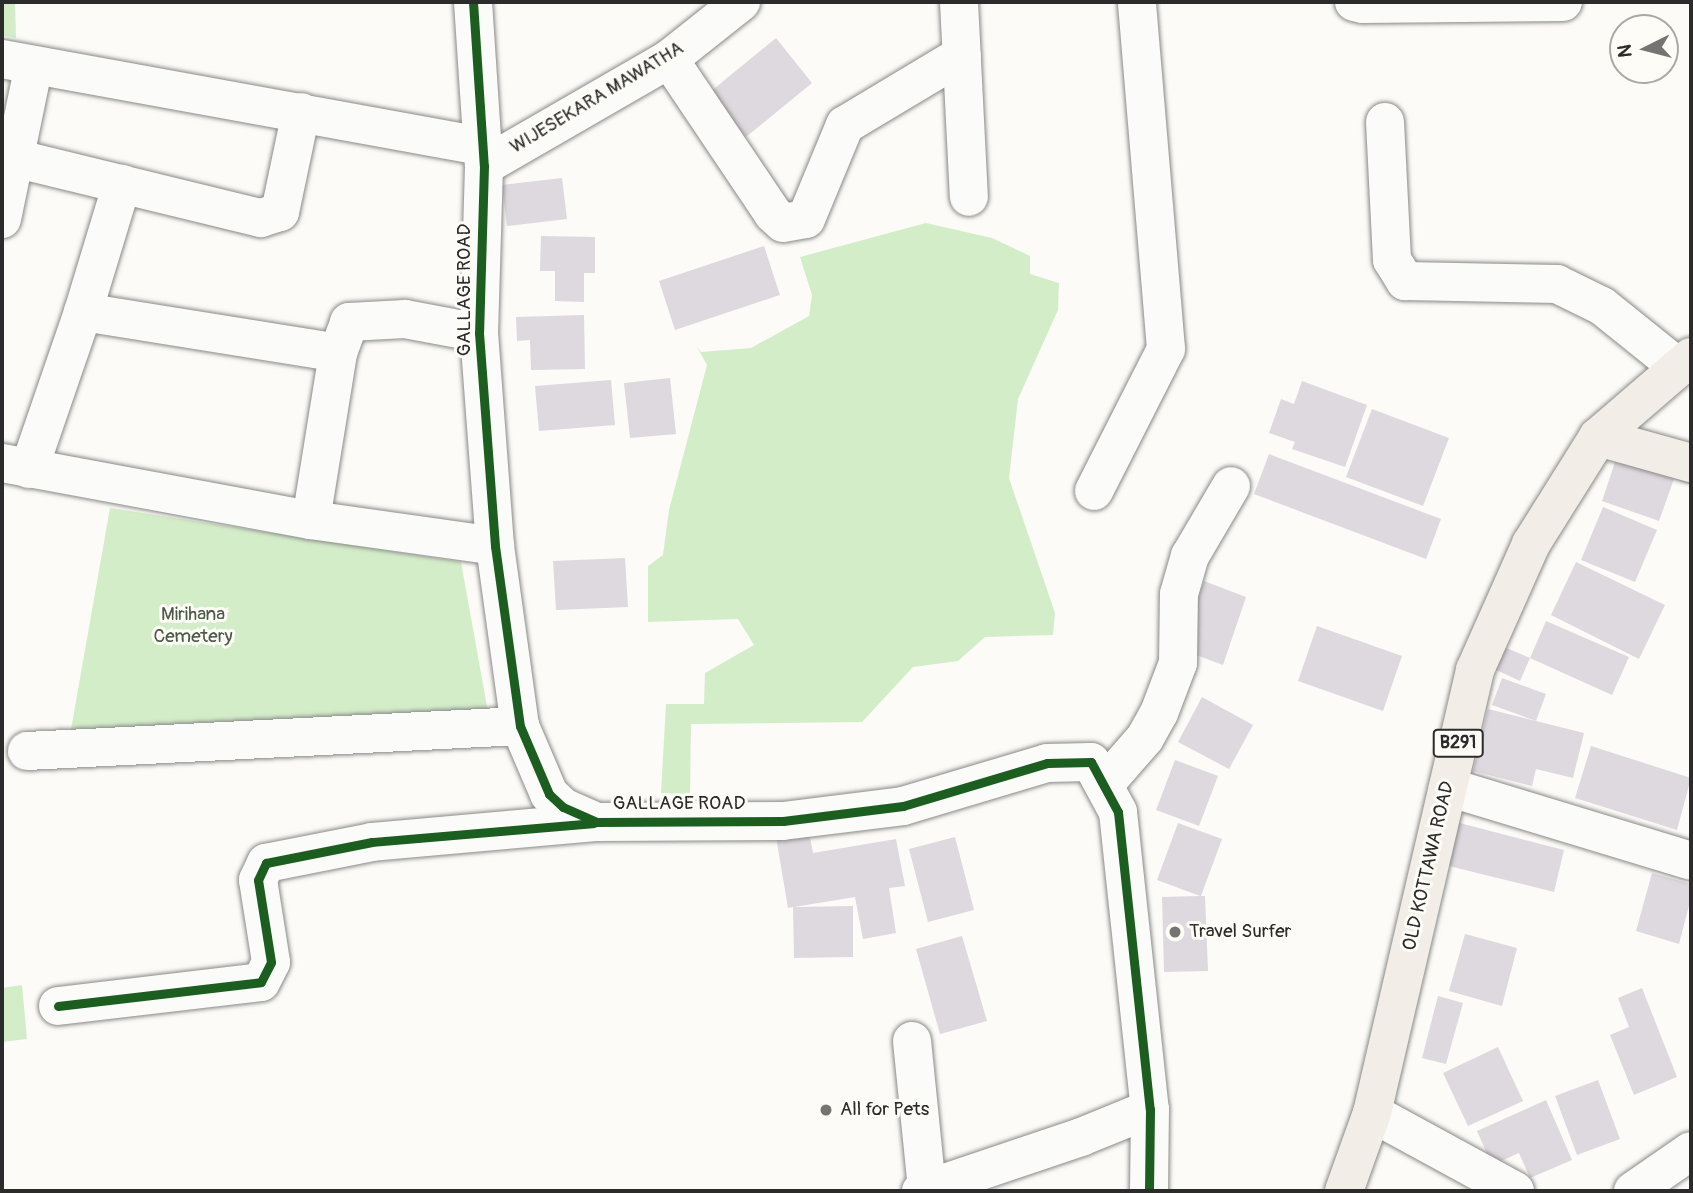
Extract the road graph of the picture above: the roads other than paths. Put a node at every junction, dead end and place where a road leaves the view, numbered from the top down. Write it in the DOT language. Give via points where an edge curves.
graph roads {
  1 [pos="472,2"];
  2 [pos="741,2"];
  3 [pos="959,2"];
  4 [pos="1137,2"];
  5 [pos="1354,2"];
  6 [pos="1563,2"];
  7 [pos="962,55"];
  8 [pos="669,59"];
  9 [pos="18,62"];
  10 [pos="301,112"];
  11 [pos="1385,122"];
  12 [pos="483,156"];
  13 [pos="122,184"];
  14 [pos="6,188"];
  15 [pos="969,197"];
  16 [pos="83,312"];
  17 [pos="479,333"];
  18 [pos="338,353"];
  19 [pos="1685,362"];
  20 [pos="1598,437"];
  21 [pos="1691,463"];
  22 [pos="15,466"];
  23 [pos="1231,486"];
  24 [pos="1094,491"];
  25 [pos="311,520"];
  26 [pos="495,546"];
  27 [pos="520,726"];
  28 [pos="27,751"];
  29 [pos="1104,785"];
  30 [pos="1448,787"];
  31 [pos="596,822"];
  32 [pos="1691,861"];
  33 [pos="58,1006"];
  34 [pos="912,1041"];
  35 [pos="1150,1110"];
  36 [pos="1372,1113"];
  37 [pos="1691,1151"];
  38 [pos="924,1190"];
  39 [pos="1149,1191"];
  40 [pos="1344,1191"];
  41 [pos="1515,1191"];
  42 [pos="1633,1191"];
  1 -- 12 [label="street, GALLAGE ROAD"];
  2 -- 8 [label="street, WIJESEKARA MAWATHA"];
  3 -- 7 [label="street"];
  4 -- 24 [label="street" via="1166,349"];
  5 -- 6 [label="street"];
  7 -- 8 [label="street" via="845,125 806,219 783,223"];
  7 -- 15 [label="street"];
  8 -- 12 [label="street, WIJESEKARA MAWATHA"];
  9 -- 10 [label="street"];
  9 -- 14 [label="street"];
  10 -- 12 [label="street"];
  10 -- 13 [label="street" via="280,212 261,218"];
  11 -- 19 [label="street" via="1392,260 1405,281 1558,284 1602,306"];
  12 -- 17 [label="street, GALLAGE ROAD"];
  13 -- 14 [label="street"];
  13 -- 16 [label="street"];
  16 -- 18 [label="street"];
  16 -- 22 [label="street"];
  17 -- 18 [label="street" via="405,319 349,322"];
  17 -- 26 [label="street, GALLAGE ROAD"];
  18 -- 25 [label="street"];
  19 -- 20 [label="main road, OLD KOTTAWA ROAD / B291"];
  20 -- 21 [label="main road"];
  20 -- 30 [label="main road, OLD KOTTAWA ROAD / B291" via="1531,544 1475,670"];
  22 -- 25 [label="street"];
  23 -- 29 [label="street" via="1190,556 1179,594 1178,663 1159,713 1145,738"];
  25 -- 26 [label="street"];
  26 -- 27 [label="street, GALLAGE ROAD"];
  27 -- 28 [label="street"];
  27 -- 31 [label="street, GALLAGE ROAD" via="549,794 563,807"];
  29 -- 31 [label="street, GALLAGE ROAD" via="1091,762 1047,764 903,806 783,821"];
  29 -- 35 [label="street, GALLAGE ROAD" via="1118,812"];
  30 -- 32 [label="street"];
  30 -- 36 [label="main road, OLD KOTTAWA ROAD / B291"];
  31 -- 33 [label="street" via="372,842 266,863 258,880 271,962 261,982"];
  34 -- 38 [label="street"];
  35 -- 38 [label="street"];
  35 -- 39 [label="street, GALLAGE ROAD"];
  36 -- 40 [label="main road, OLD KOTTAWA ROAD / B291"];
  36 -- 41 [label="street"];
  37 -- 42 [label="street"];
}
